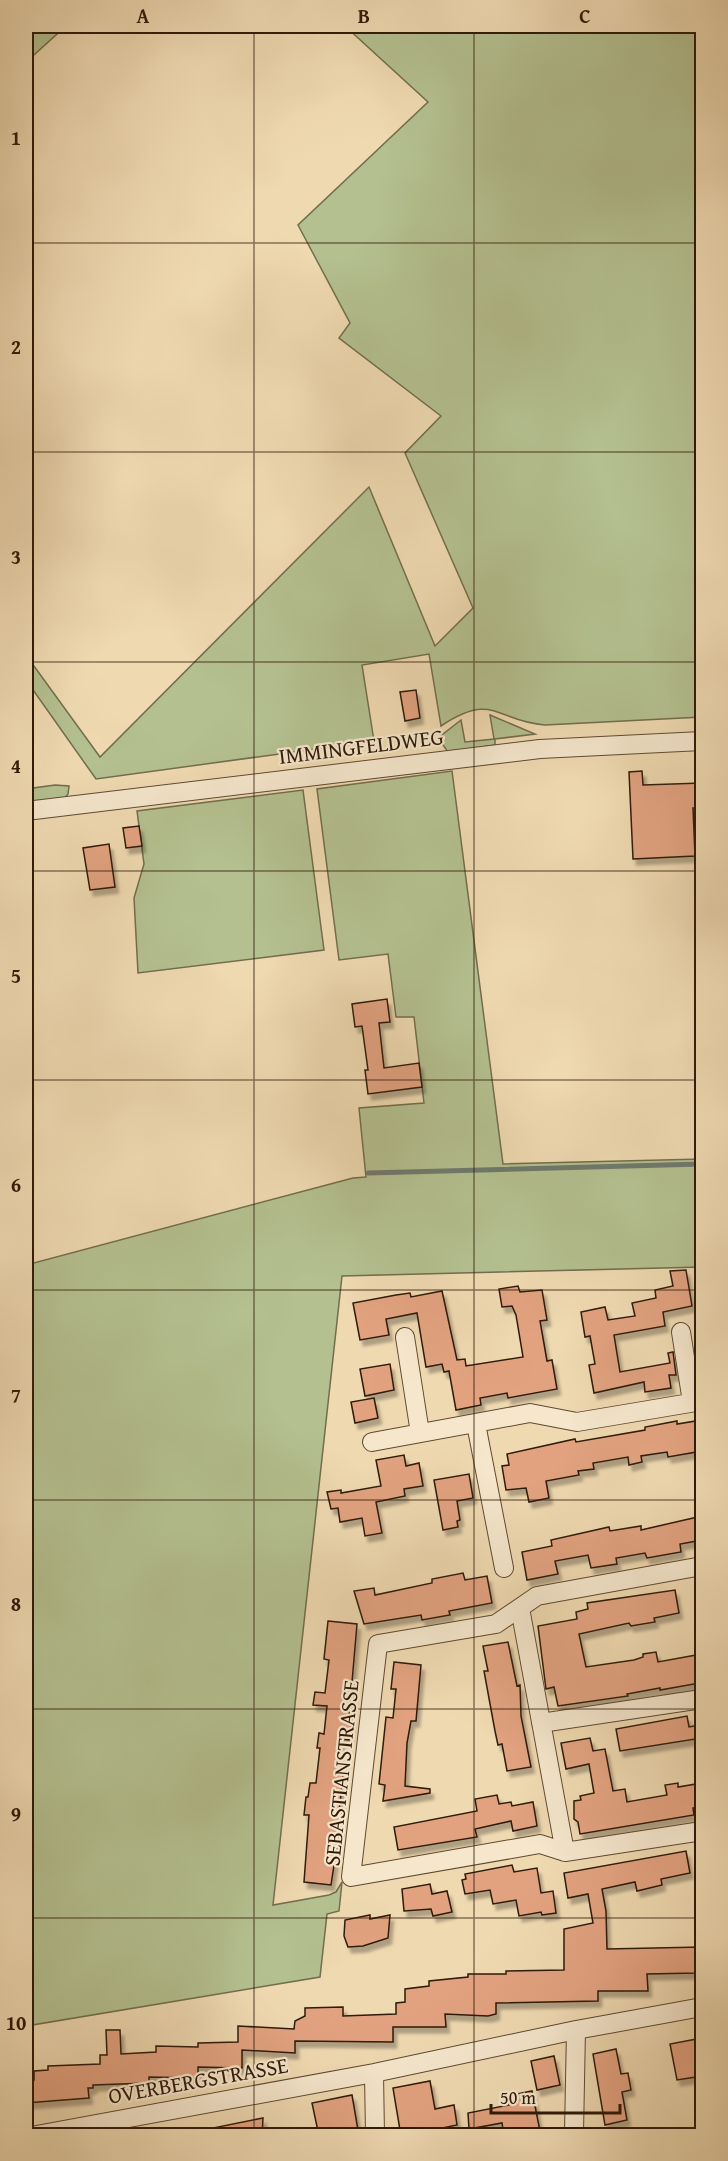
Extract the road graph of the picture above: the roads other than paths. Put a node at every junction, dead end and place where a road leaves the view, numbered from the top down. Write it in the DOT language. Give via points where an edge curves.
graph roads {
  1 [pos="702,741"];
  2 [pos="26,811"];
  3 [pos="681,1332"];
  4 [pos="405,1337"];
  5 [pos="697,1401"];
  6 [pos="476,1424"];
  7 [pos="420,1433"];
  8 [pos="372,1442"];
  9 [pos="702,1566"];
  10 [pos="504,1568"];
  11 [pos="520,1608"];
  12 [pos="702,1699"];
  13 [pos="541,1723"];
  14 [pos="702,1831"];
  15 [pos="565,1852"];
  16 [pos="702,2007"];
  17 [pos="576,2030"];
  18 [pos="374,2073"];
  19 [pos="574,2133"];
  20 [pos="31,2136"];
  21 [pos="375,2136"];
  1 -- 2 [label="street, IMMINGFELDWEG" via="540,749"];
  3 -- 5 [label="street"];
  4 -- 7 [label="street"];
  5 -- 6 [label="street" via="577,1422 531,1413"];
  6 -- 7 [label="street"];
  6 -- 10 [label="street"];
  7 -- 8 [label="street"];
  9 -- 11 [label="street, SEBASTIANSTRASSE" via="537,1596"];
  11 -- 13 [label="street"];
  11 -- 15 [label="street, SEBASTIANSTRASSE" via="496,1624 378,1644 351,1877 540,1844"];
  12 -- 13 [label="street"];
  13 -- 15 [label="street"];
  14 -- 15 [label="street, SEBASTIANSTRASSE"];
  16 -- 17 [label="street, OVERBERGSTRASSE"];
  17 -- 18 [label="street, OVERBERGSTRASSE"];
  17 -- 19 [label="street"];
  18 -- 20 [label="street, OVERBERGSTRASSE"];
  18 -- 21 [label="street"];
}
